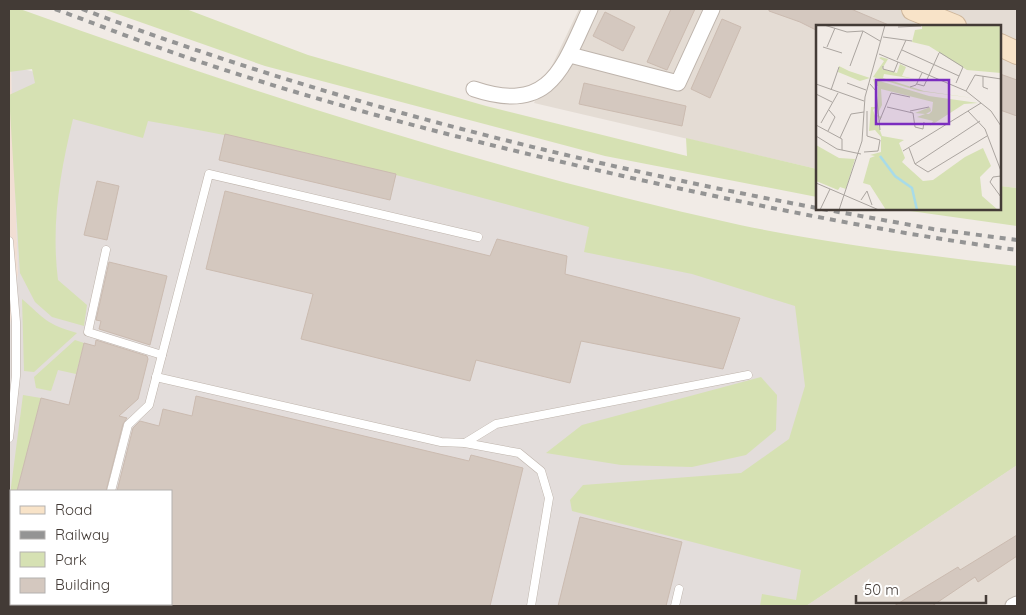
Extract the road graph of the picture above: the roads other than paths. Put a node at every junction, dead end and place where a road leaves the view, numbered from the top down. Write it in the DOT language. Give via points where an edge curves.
graph roads {
  1 [pos="590,9"];
  2 [pos="712,9"];
  3 [pos="913,9"];
  4 [pos="952,25"];
  5 [pos="1001,45"];
  6 [pos="1017,53"];
  7 [pos="570,55"];
  8 [pos="474,89"];
  9 [pos="478,238"];
  10 [pos="9,241"];
  11 [pos="106,250"];
  12 [pos="162,355"];
  13 [pos="748,375"];
  14 [pos="156,377"];
  15 [pos="9,438"];
  16 [pos="465,443"];
  17 [pos="111,490"];
  18 [pos="679,588"];
  19 [pos="1017,604"];
  20 [pos="531,606"];
  21 [pos="675,606"];
  22 [pos="1013,606"];
  1 -- 7 [label="street"];
  2 -- 7 [label="street" via="678,82"];
  3 -- 4 [label="main road"];
  5 -- 6 [label="main road"];
  7 -- 8 [label="street" via="560,72 541,89 520,97 496,96"];
  9 -- 12 [label="lane" via="209,174"];
  10 -- 15 [label="lane" via="16,322 16,376"];
  11 -- 12 [label="lane" via="88,332"];
  12 -- 14 [label="lane"];
  13 -- 16 [label="lane" via="496,424"];
  14 -- 16 [label="lane" via="441,442"];
  14 -- 17 [label="lane" via="149,405 128,425"];
  16 -- 20 [label="lane" via="519,453 541,471 549,498"];
  18 -- 21 [label="lane"];
  19 -- 22 [label="street"];
}
